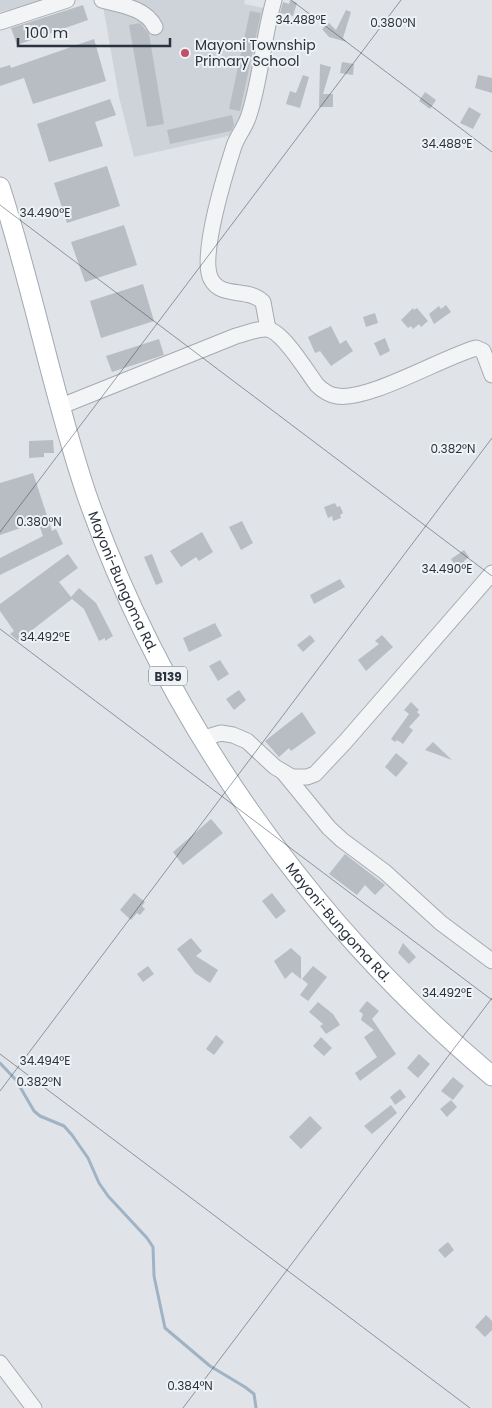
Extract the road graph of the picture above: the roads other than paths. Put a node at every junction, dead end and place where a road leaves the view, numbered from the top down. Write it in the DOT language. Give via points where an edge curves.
graph roads {
  1 [pos="67,0"];
  2 [pos="102,0"];
  3 [pos="274,0"];
  4 [pos="0,22"];
  5 [pos="155,26"];
  6 [pos="0,187"];
  7 [pos="268,329"];
  8 [pos="492,375"];
  9 [pos="59,407"];
  10 [pos="492,573"];
  11 [pos="204,738"];
  12 [pos="284,773"];
  13 [pos="486,947"];
  14 [pos="492,961"];
  15 [pos="492,1076"];
  16 [pos="0,1362"];
  17 [pos="34,1408"];
  1 -- 4 [label="street"];
  2 -- 5 [label="street" via="151,17"];
  3 -- 7 [label="street" via="249,116 234,147 207,261 211,280 220,289 251,294 263,302"];
  6 -- 9 [label="main road, Mayoni-Bungoma Rd. / B139"];
  7 -- 8 [label="street" via="286,342 317,386 338,396 365,392 476,348 483,351"];
  7 -- 9 [label="street" via="236,336"];
  9 -- 11 [label="main road, Mayoni-Bungoma Rd. / B139" via="113,565 151,645"];
  10 -- 12 [label="street" via="323,767 307,777 292,777"];
  11 -- 12 [label="street" via="221,732 240,737"];
  11 -- 15 [label="main road, Mayoni-Bungoma Rd. / B139" via="280,852 334,920 430,1022"];
  12 -- 13 [label="street" via="342,840 385,872 440,923"];
  13 -- 14 [label="street"];
  16 -- 17 [label="street"];
}
